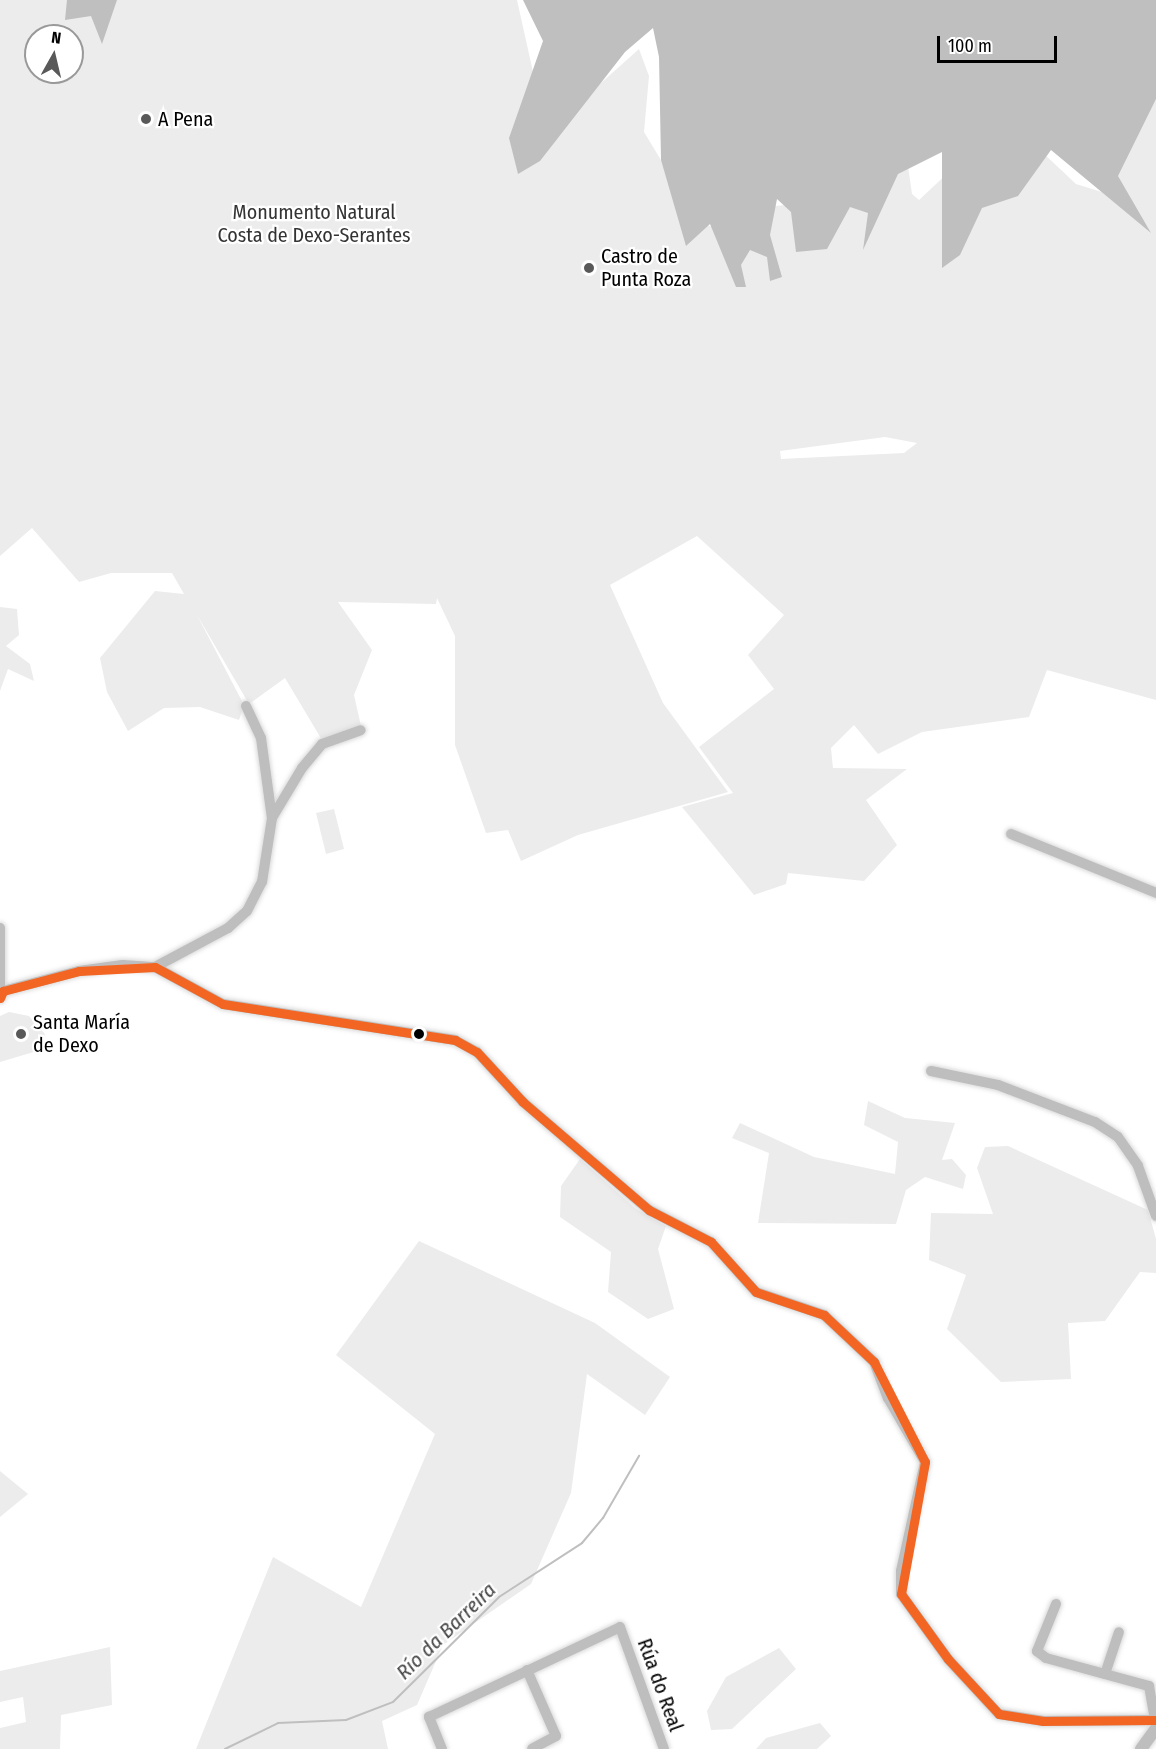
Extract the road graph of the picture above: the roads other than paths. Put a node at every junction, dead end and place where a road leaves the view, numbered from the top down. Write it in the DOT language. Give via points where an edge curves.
graph roads {
  1 [pos="246,706"];
  2 [pos="361,730"];
  3 [pos="272,818"];
  4 [pos="1011,834"];
  5 [pos="1156,893"];
  6 [pos="0,928"];
  7 [pos="155,967"];
  8 [pos="1,994"];
  9 [pos="930,1071"];
  10 [pos="1156,1216"];
  11 [pos="1056,1604"];
  12 [pos="1119,1632"];
  13 [pos="527,1670"];
  14 [pos="1105,1674"];
  15 [pos="1156,1723"];
  16 [pos="442,1749"];
  17 [pos="532,1749"];
  18 [pos="664,1749"];
  19 [pos="1141,1749"];
  1 -- 3 [label="street" via="261,738"];
  2 -- 3 [label="street" via="322,744"];
  3 -- 7 [label="street" via="262,882 247,911 219,934"];
  4 -- 5 [label="street"];
  6 -- 8 [label="street"];
  7 -- 8 [label="street" via="101,966"];
  7 -- 15 [label="street" via="223,1004 455,1040 477,1052 523,1102 649,1210 711,1242 756,1293 824,1315 874,1362 888,1398 925,1462 901,1571 902,1594 948,1659 999,1714 1043,1721"];
  9 -- 10 [label="street" via="998,1085 1103,1127 1118,1137 1138,1166"];
  11 -- 14 [label="street" via="1037,1651"];
  12 -- 14 [label="street"];
  13 -- 16 [label="street, Rúa do Real" via="429,1717"];
  13 -- 17 [label="street" via="556,1736"];
  13 -- 18 [label="street, Rúa do Real" via="620,1627"];
  14 -- 15 [label="street" via="1149,1686"];
  15 -- 19 [label="main road"];
}
